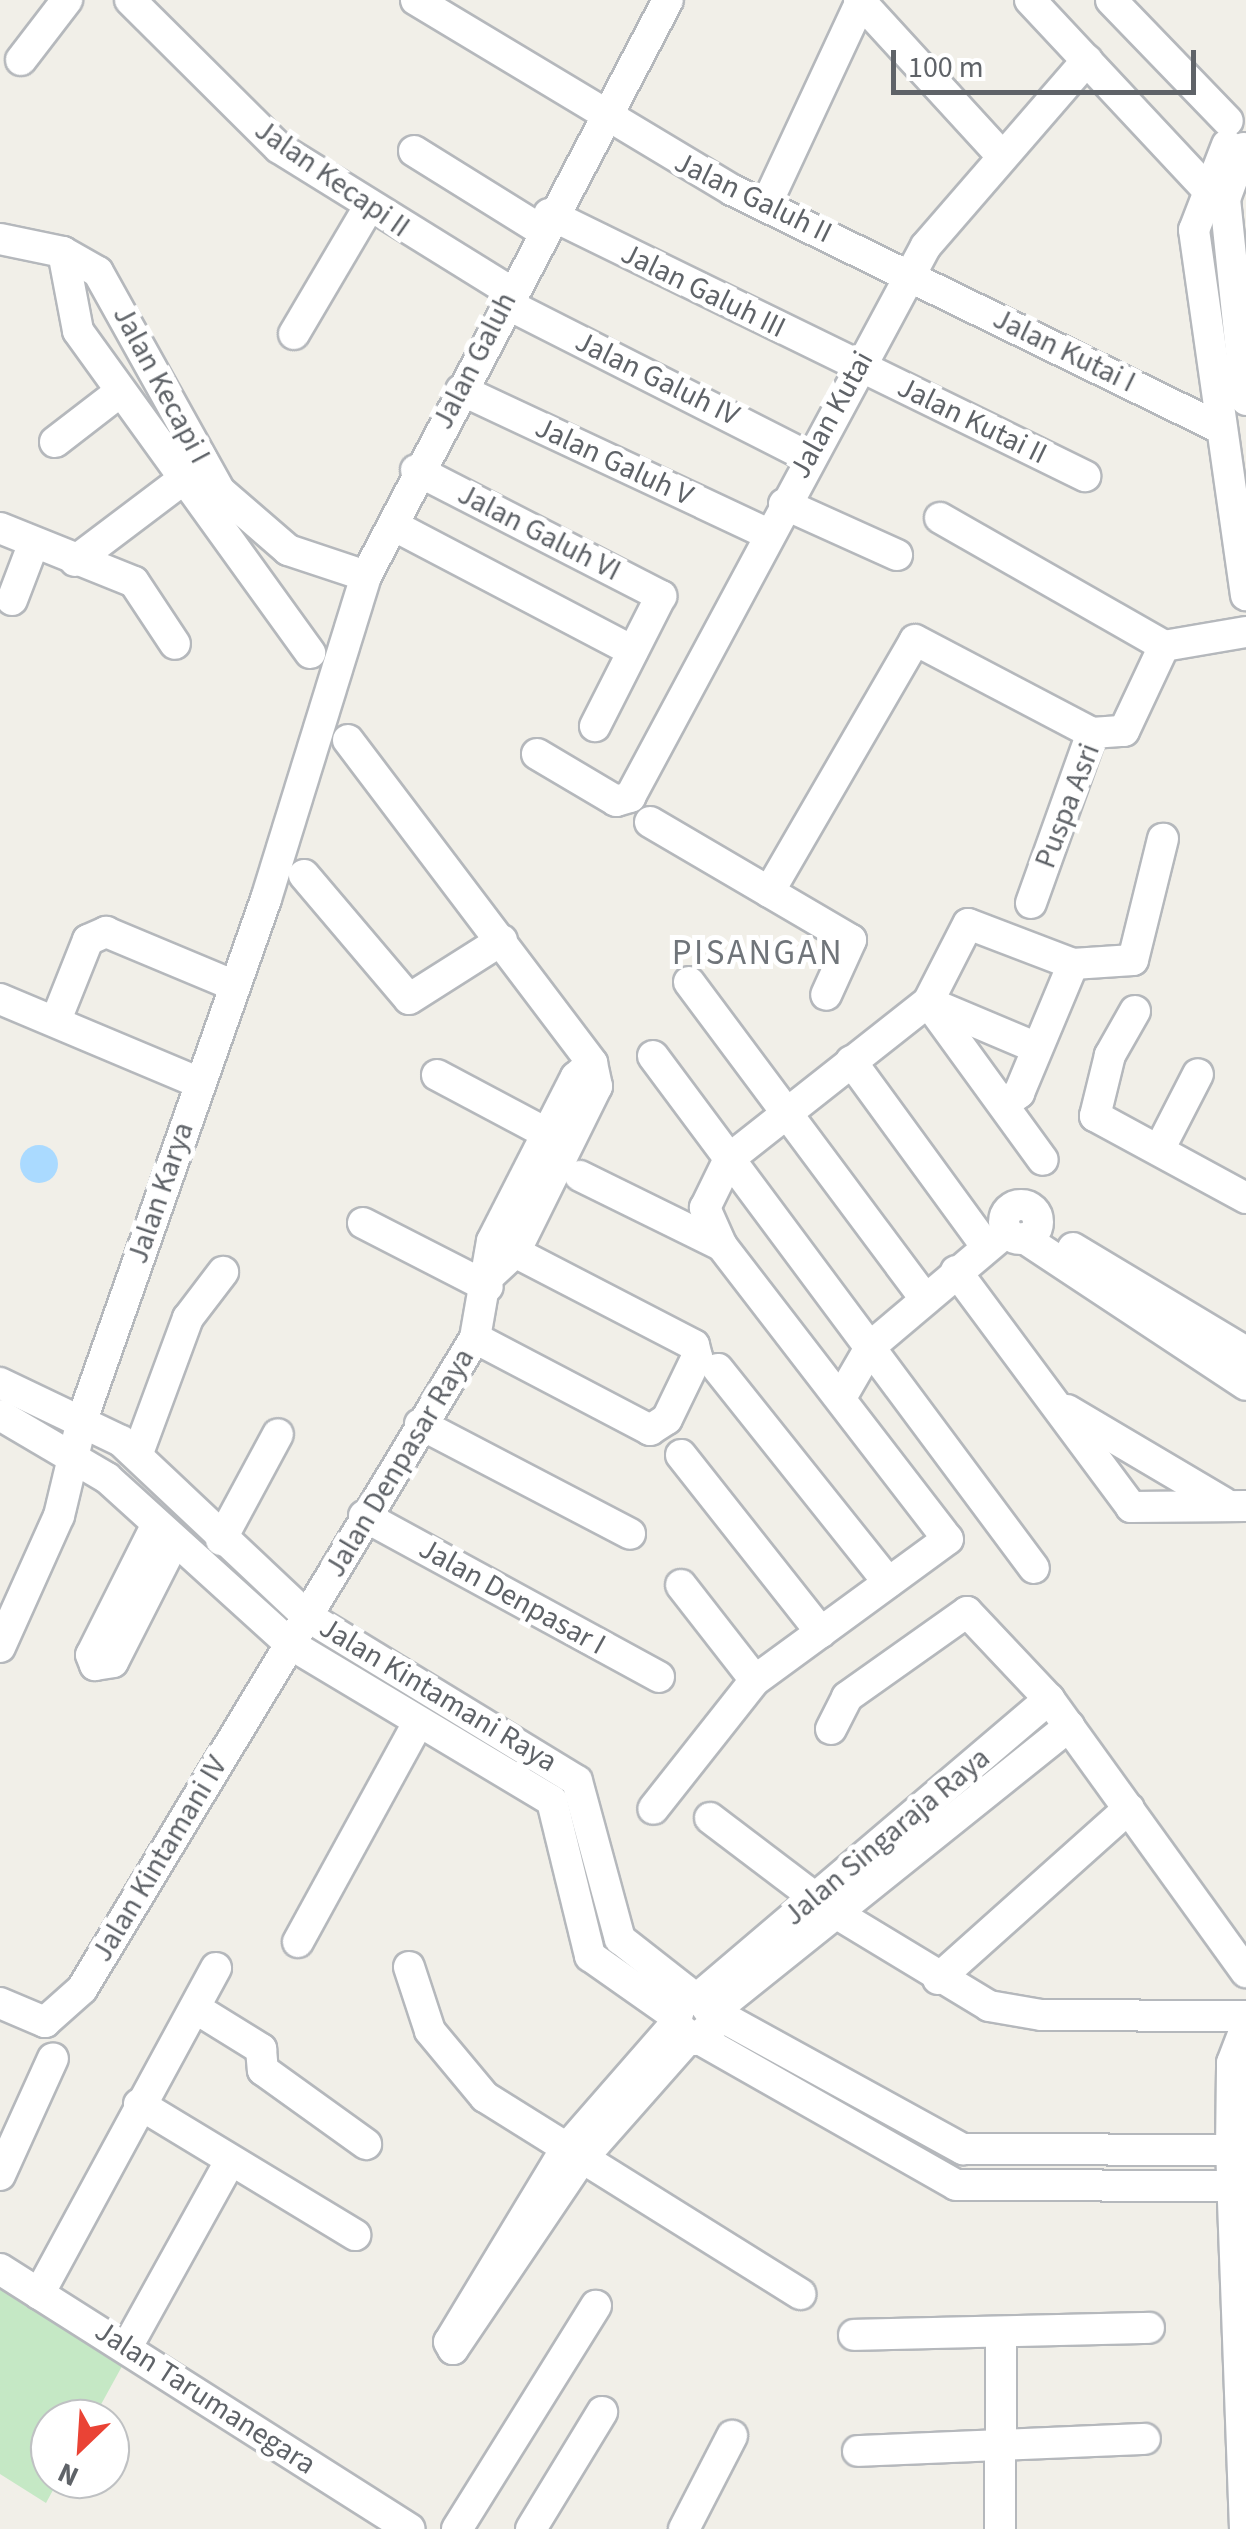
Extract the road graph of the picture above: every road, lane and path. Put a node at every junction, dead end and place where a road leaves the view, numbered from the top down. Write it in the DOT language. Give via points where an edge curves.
graph roads {
  1 [pos="67,0"];
  2 [pos="130,0"];
  3 [pos="416,0"];
  4 [pos="668,0"];
  5 [pos="860,0"];
  6 [pos="1030,0"];
  7 [pos="1112,0"];
  8 [pos="21,60"];
  9 [pos="1088,60"];
  10 [pos="599,118"];
  11 [pos="1228,150"];
  12 [pos="414,151"];
  13 [pos="1000,154"];
  14 [pos="766,206"];
  15 [pos="366,210"];
  16 [pos="545,222"];
  17 [pos="0,239"];
  18 [pos="64,252"];
  19 [pos="909,274"];
  20 [pos="508,298"];
  21 [pos="294,334"];
  22 [pos="858,366"];
  23 [pos="460,390"];
  24 [pos="120,392"];
  25 [pos="1246,400"];
  26 [pos="1220,428"];
  27 [pos="55,442"];
  28 [pos="808,457"];
  29 [pos="416,470"];
  30 [pos="1085,476"];
  31 [pos="182,480"];
  32 [pos="784,504"];
  33 [pos="940,518"];
  34 [pos="0,528"];
  35 [pos="406,532"];
  36 [pos="768,534"];
  37 [pos="33,545"];
  38 [pos="897,555"];
  39 [pos="1244,558"];
  40 [pos="76,561"];
  41 [pos="366,576"];
  42 [pos="1246,596"];
  43 [pos="12,600"];
  44 [pos="1246,632"];
  45 [pos="175,644"];
  46 [pos="1164,646"];
  47 [pos="633,651"];
  48 [pos="310,653"];
  49 [pos="595,726"];
  50 [pos="1092,733"];
  51 [pos="310,734"];
  52 [pos="348,740"];
  53 [pos="537,754"];
  54 [pos="650,822"];
  55 [pos="1162,838"];
  56 [pos="304,875"];
  57 [pos="769,892"];
  58 [pos="1031,903"];
  59 [pos="502,940"];
  60 [pos="1072,964"];
  61 [pos="690,982"];
  62 [pos="235,986"];
  63 [pos="826,994"];
  64 [pos="0,998"];
  65 [pos="928,1002"];
  66 [pos="1136,1011"];
  67 [pos="56,1020"];
  68 [pos="1037,1048"];
  69 [pos="653,1056"];
  70 [pos="852,1061"];
  71 [pos="592,1062"];
  72 [pos="1198,1074"];
  73 [pos="437,1075"];
  74 [pos="200,1083"];
  75 [pos="1004,1104"];
  76 [pos="788,1109"];
  77 [pos="546,1132"];
  78 [pos="1159,1150"];
  79 [pos="729,1158"];
  80 [pos="1043,1160"];
  81 [pos="580,1176"];
  82 [pos="1246,1198"];
  83 [pos="705,1208"];
  84 [pos="668,1220"];
  85 [pos="364,1223"];
  86 [pos="1013,1235"];
  87 [pos="503,1246"];
  88 [pos="722,1246"];
  89 [pos="956,1271"];
  90 [pos="224,1272"];
  91 [pos="490,1281"];
  92 [pos="924,1297"];
  93 [pos="1157,1314"];
  94 [pos="475,1338"];
  95 [pos="871,1346"];
  96 [pos="1246,1352"];
  97 [pos="718,1369"];
  98 [pos="0,1383"];
  99 [pos="1246,1384"];
  100 [pos="842,1396"];
  101 [pos="1058,1404"];
  102 [pos="0,1415"];
  103 [pos="82,1420"];
  104 [pos="420,1424"];
  105 [pos="278,1434"];
  106 [pos="138,1453"];
  107 [pos="72,1455"];
  108 [pos="681,1456"];
  109 [pos="1235,1505"];
  110 [pos="364,1516"];
  111 [pos="165,1534"];
  112 [pos="630,1534"];
  113 [pos="221,1540"];
  114 [pos="1034,1568"];
  115 [pos="888,1582"];
  116 [pos="681,1584"];
  117 [pos="308,1616"];
  118 [pos="821,1632"];
  119 [pos="290,1644"];
  120 [pos="0,1648"];
  121 [pos="95,1665"];
  122 [pos="659,1677"];
  123 [pos="755,1680"];
  124 [pos="1048,1699"];
  125 [pos="417,1726"];
  126 [pos="1069,1726"];
  127 [pos="831,1730"];
  128 [pos="958,1795"];
  129 [pos="589,1800"];
  130 [pos="1129,1808"];
  131 [pos="653,1810"];
  132 [pos="560,1815"];
  133 [pos="710,1818"];
  134 [pos="824,1906"];
  135 [pos="298,1942"];
  136 [pos="216,1968"];
  137 [pos="410,1968"];
  138 [pos="1246,1972"];
  139 [pos="938,1979"];
  140 [pos="0,2003"];
  141 [pos="195,2008"];
  142 [pos="1246,2016"];
  143 [pos="695,2017"];
  144 [pos="1246,2026"];
  145 [pos="53,2058"];
  146 [pos="140,2104"];
  147 [pos="366,2144"];
  148 [pos="1238,2150"];
  149 [pos="572,2155"];
  150 [pos="230,2161"];
  151 [pos="0,2176"];
  152 [pos="1238,2186"];
  153 [pos="355,2234"];
  154 [pos="0,2268"];
  155 [pos="39,2294"];
  156 [pos="800,2294"];
  157 [pos="596,2306"];
  158 [pos="1149,2328"];
  159 [pos="854,2335"];
  160 [pos="1001,2335"];
  161 [pos="127,2347"];
  162 [pos="602,2412"];
  163 [pos="732,2436"];
  164 [pos="1144,2438"];
  165 [pos="1000,2444"];
  166 [pos="858,2451"];
  167 [pos="409,2529"];
  168 [pos="457,2529"];
  169 [pos="531,2529"];
  170 [pos="684,2529"];
  171 [pos="1000,2529"];
  172 [pos="1245,2529"];
  1 -- 8 [label="street"];
  2 -- 15 [label="street, Jalan Kecapi II" via="271,141"];
  3 -- 10 [label="street, Jalan Galuh II"];
  4 -- 10 [label="street, Jalan Galuh"];
  5 -- 13 [label="street"];
  5 -- 14 [label="street"];
  6 -- 9 [label="street"];
  7 -- 11 [label="street"];
  9 -- 11 [label="street"];
  9 -- 13 [label="street, Jalan Kutai"];
  10 -- 14 [label="street, Jalan Galuh II"];
  10 -- 16 [label="street, Jalan Galuh"];
  11 -- 25 [label="street" via="1225,200"];
  11 -- 26 [label="street" via="1194,245"];
  12 -- 16 [label="street, Jalan Galuh III"];
  13 -- 19 [label="street, Jalan Kutai"];
  14 -- 19 [label="street, Jalan Galuh II"];
  15 -- 20 [label="street, Jalan Kecapi II"];
  15 -- 21 [label="street"];
  16 -- 20 [label="street, Jalan Galuh"];
  16 -- 22 [label="street, Jalan Galuh III"];
  17 -- 18 [label="street, Jalan Kecapi I"];
  18 -- 24 [label="street" via="78,331"];
  18 -- 41 [label="street, Jalan Kecapi I" via="107,284 169,412 237,510 288,550"];
  19 -- 22 [label="street, Jalan Kutai"];
  19 -- 26 [label="street, Jalan Kutai I"];
  20 -- 23 [label="street, Jalan Galuh"];
  20 -- 28 [label="street, Jalan Galuh IV"];
  22 -- 28 [label="street, Jalan Kutai"];
  22 -- 30 [label="street, Jalan Kutai II"];
  23 -- 29 [label="street, Jalan Galuh"];
  23 -- 36 [label="street, Jalan Galuh V"];
  24 -- 27 [label="street"];
  24 -- 31 [label="street"];
  26 -- 39 [label="street"];
  28 -- 32 [label="street, Jalan Kutai"];
  29 -- 41 [label="street, Jalan Galuh"];
  29 -- 47 [label="street, Jalan Galuh VI" via="661,596"];
  31 -- 40 [label="street"];
  31 -- 48 [label="street"];
  32 -- 36 [label="street, Jalan Kutai"];
  32 -- 38 [label="street"];
  33 -- 46 [label="street"];
  34 -- 37 [label="street"];
  35 -- 47 [label="street"];
  36 -- 53 [label="street, Jalan Kutai" via="624,802"];
  37 -- 40 [label="street"];
  37 -- 43 [label="street"];
  39 -- 42 [label="street"];
  40 -- 45 [label="street" via="134,582"];
  41 -- 51 [label="street, Jalan Galuh"];
  44 -- 46 [label="street"];
  46 -- 50 [label="street, Puspa Asri" via="1133,721 1124,731"];
  47 -- 49 [label="street"];
  50 -- 57 [label="street" via="915,640"];
  50 -- 58 [label="street, Puspa Asri"];
  51 -- 62 [label="street, Jalan Karya"];
  52 -- 59 [label="street"];
  54 -- 57 [label="street"];
  55 -- 60 [label="street" via="1132,960"];
  56 -- 59 [label="street" via="408,999"];
  57 -- 63 [label="street" via="851,940"];
  59 -- 71 [label="street"];
  60 -- 65 [label="street" via="968,924"];
  60 -- 68 [label="street"];
  61 -- 76 [label="street"];
  62 -- 67 [label="street" via="106,932 88,940"];
  62 -- 74 [label="street, Jalan Karya"];
  64 -- 67 [label="street"];
  65 -- 68 [label="street"];
  65 -- 70 [label="street"];
  65 -- 75 [label="street"];
  66 -- 78 [label="street" via="1110,1055 1095,1116"];
  67 -- 74 [label="street"];
  68 -- 75 [label="street"];
  69 -- 79 [label="street"];
  70 -- 76 [label="street"];
  70 -- 86 [label="street"];
  71 -- 77 [label="street"];
  71 -- 87 [label="street" via="597,1086"];
  72 -- 78 [label="street"];
  73 -- 77 [label="street"];
  74 -- 103 [label="street, Jalan Karya"];
  75 -- 80 [label="street"];
  76 -- 79 [label="street"];
  76 -- 92 [label="street"];
  77 -- 87 [label="street"];
  78 -- 82 [label="street"];
  79 -- 83 [label="street"];
  79 -- 95 [label="street"];
  81 -- 84 [label="street"];
  83 -- 84 [label="street"];
  83 -- 88 [label="street"];
  84 -- 88 [label="street"];
  85 -- 91 [label="street"];
  86 -- 89 [label="street"];
  86 -- 93 [label="street"];
  87 -- 91 [label="street"];
  87 -- 94 [label="street" via="694,1345 697,1357 667,1419 650,1430"];
  88 -- 100 [label="street"];
  89 -- 92 [label="street"];
  89 -- 101 [label="street"];
  90 -- 106 [label="street" via="188,1318"];
  91 -- 94 [label="street, Jalan Denpasar Raya"];
  92 -- 95 [label="street"];
  93 -- 96 [label="street"];
  93 -- 99 [label="street"];
  94 -- 104 [label="street, Jalan Denpasar Raya"];
  95 -- 100 [label="street"];
  95 -- 114 [label="street"];
  97 -- 115 [label="street"];
  98 -- 103 [label="street, Jalan Kintamani Raya"];
  100 -- 115 [label="street" via="948,1539"];
  101 -- 109 [label="street"];
  101 -- 109 [label="street" via="1131,1507"];
  102 -- 107 [label="street, Jalan Kintamani Raya"];
  103 -- 106 [label="street, Jalan Kintamani Raya"];
  103 -- 107 [label="street, Jalan Karya"];
  104 -- 110 [label="street, Jalan Denpasar Raya"];
  104 -- 112 [label="street"];
  105 -- 113 [label="street"];
  106 -- 113 [label="street, Jalan Kintamani Raya"];
  107 -- 111 [label="street, Jalan Kintamani Raya"];
  107 -- 120 [label="street, Jalan Karya" via="46,1554"];
  108 -- 118 [label="street"];
  110 -- 117 [label="street, Jalan Denpasar Raya"];
  110 -- 122 [label="street, Jalan Denpasar I"];
  111 -- 119 [label="street, Jalan Kintamani Raya"];
  111 -- 121 [label="street" via="91,1655"];
  113 -- 117 [label="street, Jalan Kintamani Raya"];
  115 -- 118 [label="street"];
  116 -- 123 [label="street"];
  117 -- 119 [label="street, Jalan Denpasar Raya"];
  117 -- 129 [label="street, Jalan Kintamani Raya" via="559,1766"];
  118 -- 123 [label="street"];
  119 -- 125 [label="street, Jalan Kintamani Raya"];
  119 -- 140 [label="street, Jalan Kintamani IV" via="82,1989 45,2022"];
  123 -- 131 [label="street"];
  124 -- 126 [label="street"];
  124 -- 127 [label="street" via="962,1610 848,1697"];
  124 -- 128 [label="street, Jalan Singaraja Raya"];
  125 -- 132 [label="street, Jalan Kintamani Raya" via="539,1791"];
  125 -- 135 [label="street"];
  126 -- 128 [label="street, Jalan Singaraja Raya"];
  126 -- 130 [label="street"];
  128 -- 134 [label="street, Jalan Singaraja Raya"];
  129 -- 132 [label="street"];
  129 -- 143 [label="street, Jalan Kintamani Raya" via="620,1939"];
  130 -- 138 [label="street"];
  130 -- 139 [label="street"];
  132 -- 143 [label="street, Jalan Kintamani Raya" via="590,1956"];
  133 -- 134 [label="street"];
  134 -- 139 [label="street"];
  134 -- 143 [label="street, Jalan Singaraja Raya"];
  136 -- 141 [label="street"];
  137 -- 149 [label="street" via="430,2031 485,2096"];
  139 -- 142 [label="street" via="990,2006 1040,2015"];
  141 -- 146 [label="street"];
  141 -- 147 [label="street" via="261,2049 263,2070"];
  143 -- 148 [label="street, Jalan Kintamani Raya" via="963,2148"];
  143 -- 149 [label="street, Jalan Singaraja Raya"];
  143 -- 152 [label="street, Jalan Kintamani Raya" via="956,2185"];
  144 -- 148 [label="street" via="1232,2062"];
  145 -- 151 [label="street"];
  146 -- 150 [label="street"];
  146 -- 155 [label="street"];
  148 -- 152 [label="street"];
  149 -- 149 [label="street" via="453,2350 448,2342"];
  149 -- 156 [label="street"];
  150 -- 153 [label="street"];
  150 -- 161 [label="street"];
  152 -- 172 [label="street"];
  154 -- 155 [label="street, Jalan Tarumanegara"];
  155 -- 161 [label="street, Jalan Tarumanegara"];
  157 -- 168 [label="street"];
  158 -- 160 [label="street"];
  159 -- 160 [label="street"];
  160 -- 165 [label="street"];
  161 -- 167 [label="street, Jalan Tarumanegara"];
  162 -- 169 [label="street"];
  163 -- 170 [label="street"];
  164 -- 165 [label="street"];
  165 -- 166 [label="street"];
  165 -- 171 [label="street"];
}
